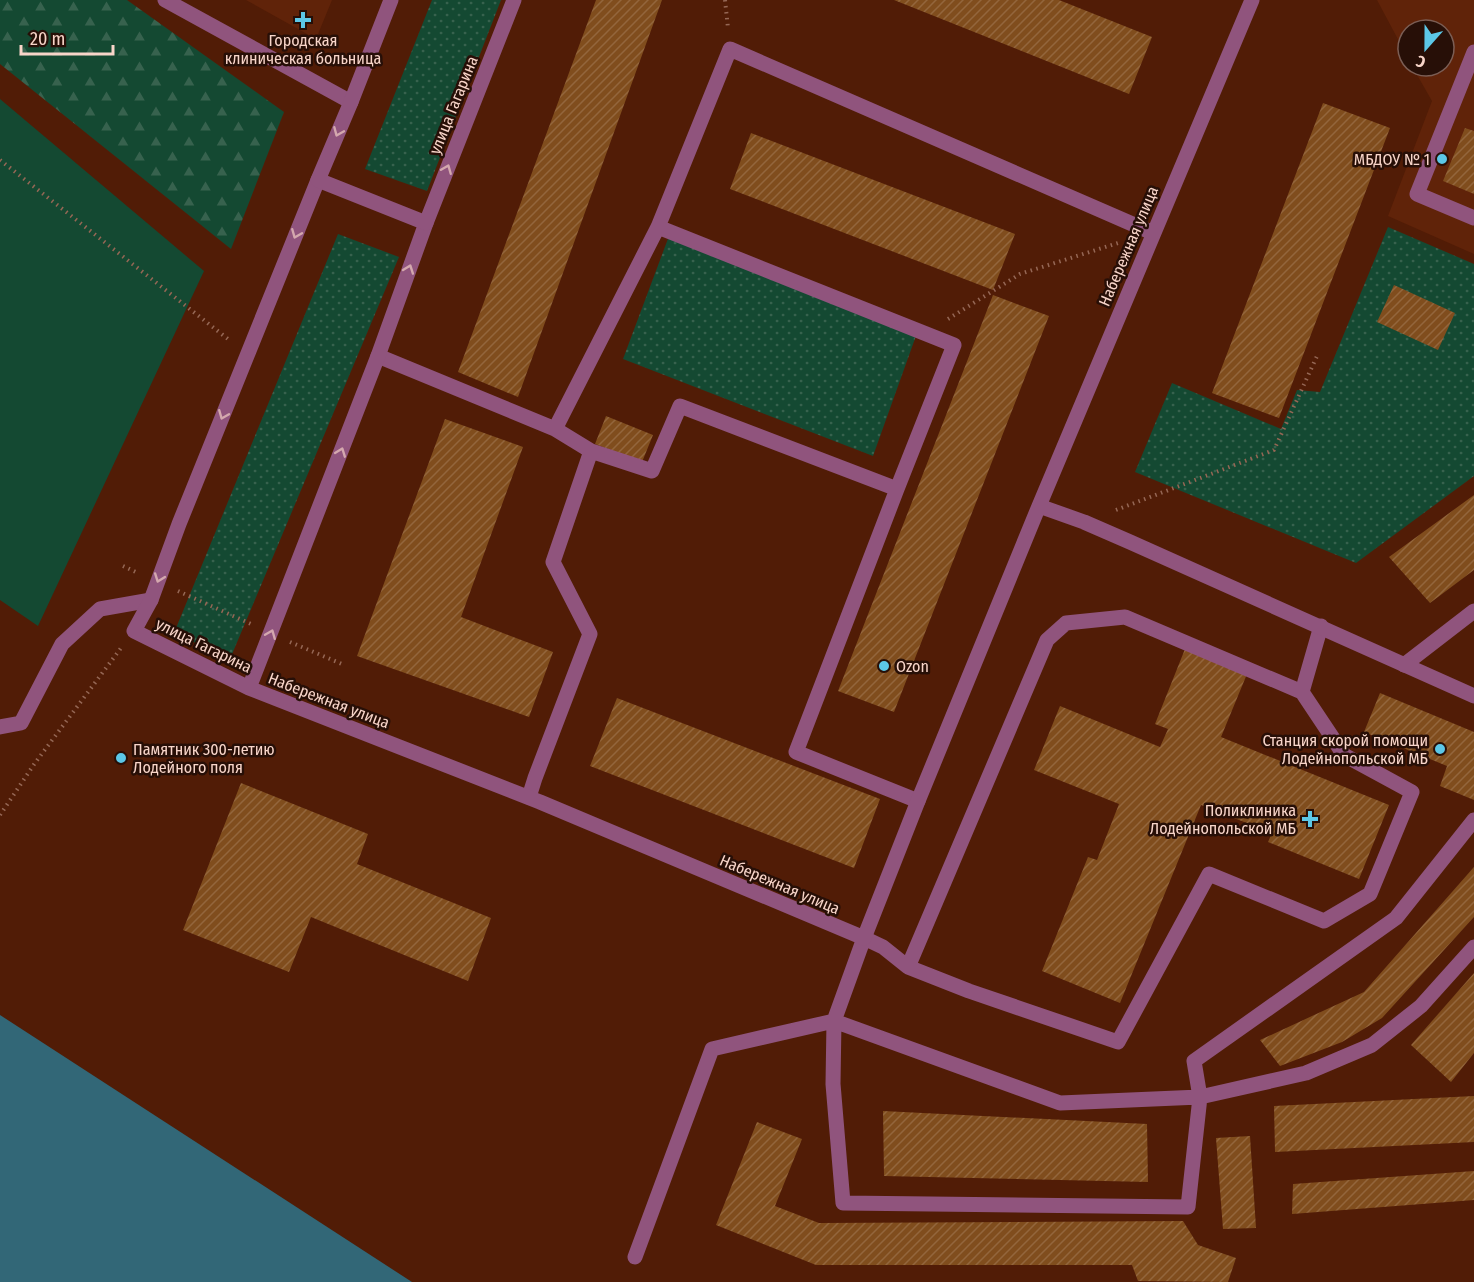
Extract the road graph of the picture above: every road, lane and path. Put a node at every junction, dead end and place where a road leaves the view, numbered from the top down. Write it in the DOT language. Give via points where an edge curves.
graph roads {
  1 [pos="392,0"];
  2 [pos="514,0"];
  3 [pos="1252,0"];
  4 [pos="172,2"];
  5 [pos="1474,52"];
  6 [pos="351,102"];
  7 [pos="0,160"];
  8 [pos="318,180"];
  9 [pos="1474,218"];
  10 [pos="426,223"];
  11 [pos="658,227"];
  12 [pos="1154,233"];
  13 [pos="925,334"];
  14 [pos="248,355"];
  15 [pos="378,356"];
  16 [pos="1317,356"];
  17 [pos="555,429"];
  18 [pos="591,451"];
  19 [pos="897,489"];
  20 [pos="1039,506"];
  21 [pos="1084,522"];
  22 [pos="123,566"];
  23 [pos="158,582"];
  24 [pos="151,600"];
  25 [pos="1474,611"];
  26 [pos="1321,626"];
  27 [pos="134,631"];
  28 [pos="271,633"];
  29 [pos="342,664"];
  30 [pos="1404,665"];
  31 [pos="249,688"];
  32 [pos="1302,692"];
  33 [pos="1474,696"];
  34 [pos="0,727"];
  35 [pos="529,797"];
  36 [pos="918,801"];
  37 [pos="0,815"];
  38 [pos="1474,820"];
  39 [pos="864,938"];
  40 [pos="1474,946"];
  41 [pos="908,967"];
  42 [pos="834,1021"];
  43 [pos="1200,1097"];
  44 [pos="635,1257"];
  1 -- 6 [label="street, улица Гагарина"];
  10 -- 2 [label="street, улица Гагарина, one-way"];
  3 -- 12 [label="street, Набережная улица"];
  4 -- 6 [label="street"];
  5 -- 9 [label="street" via="1417,194"];
  6 -- 8 [label="street, улица Гагарина, one-way"];
  7 -- 14 [label="path"];
  8 -- 10 [label="street"];
  8 -- 14 [label="street, улица Гагарина, one-way"];
  15 -- 10 [label="street, улица Гагарина, one-way"];
  11 -- 12 [label="street" via="730,50"];
  11 -- 13 [label="street"];
  11 -- 17 [label="street"];
  12 -- 13 [label="path" via="1020,274"];
  12 -- 20 [label="street, Набережная улица"];
  13 -- 19 [label="street" via="954,345"];
  14 -- 23 [label="street, улица Гагарина, one-way"];
  15 -- 17 [label="street"];
  28 -- 15 [label="street, улица Гагарина, one-way"];
  16 -- 21 [label="path" via="1275,450"];
  17 -- 18 [label="street"];
  18 -- 19 [label="street" via="652,471 680,406"];
  18 -- 35 [label="street" via="553,562 590,634"];
  19 -- 36 [label="street" via="796,752"];
  20 -- 21 [label="street"];
  20 -- 36 [label="street, Набережная улица"];
  21 -- 26 [label="street"];
  22 -- 23 [label="path"];
  23 -- 24 [label="street, улица Гагарина"];
  23 -- 28 [label="path"];
  24 -- 27 [label="street, улица Гагарина"];
  24 -- 34 [label="street" via="100,609 62,644 21,723"];
  25 -- 30 [label="street"];
  26 -- 30 [label="street"];
  26 -- 32 [label="street"];
  27 -- 31 [label="street, улица Гагарина"];
  27 -- 37 [label="path"];
  28 -- 29 [label="path"];
  31 -- 28 [label="street, улица Гагарина, one-way"];
  30 -- 33 [label="street"];
  31 -- 35 [label="street, Набережная улица"];
  32 -- 41 [label="street" via="1125,617 1066,623 1047,640"];
  32 -- 41 [label="street" via="1344,755 1412,792 1370,894 1324,921 1209,874 1118,1042"];
  35 -- 39 [label="street, Набережная улица"];
  36 -- 39 [label="street, Набережная улица"];
  38 -- 43 [label="street" via="1396,918 1194,1061"];
  39 -- 41 [label="street" via="884,947"];
  39 -- 42 [label="street"];
  40 -- 43 [label="street" via="1421,1006 1372,1045 1306,1073"];
  42 -- 43 [label="street" via="1060,1103"];
  42 -- 43 [label="street" via="833,1084 843,1203 1188,1208"];
  42 -- 44 [label="street" via="712,1049"];
}
